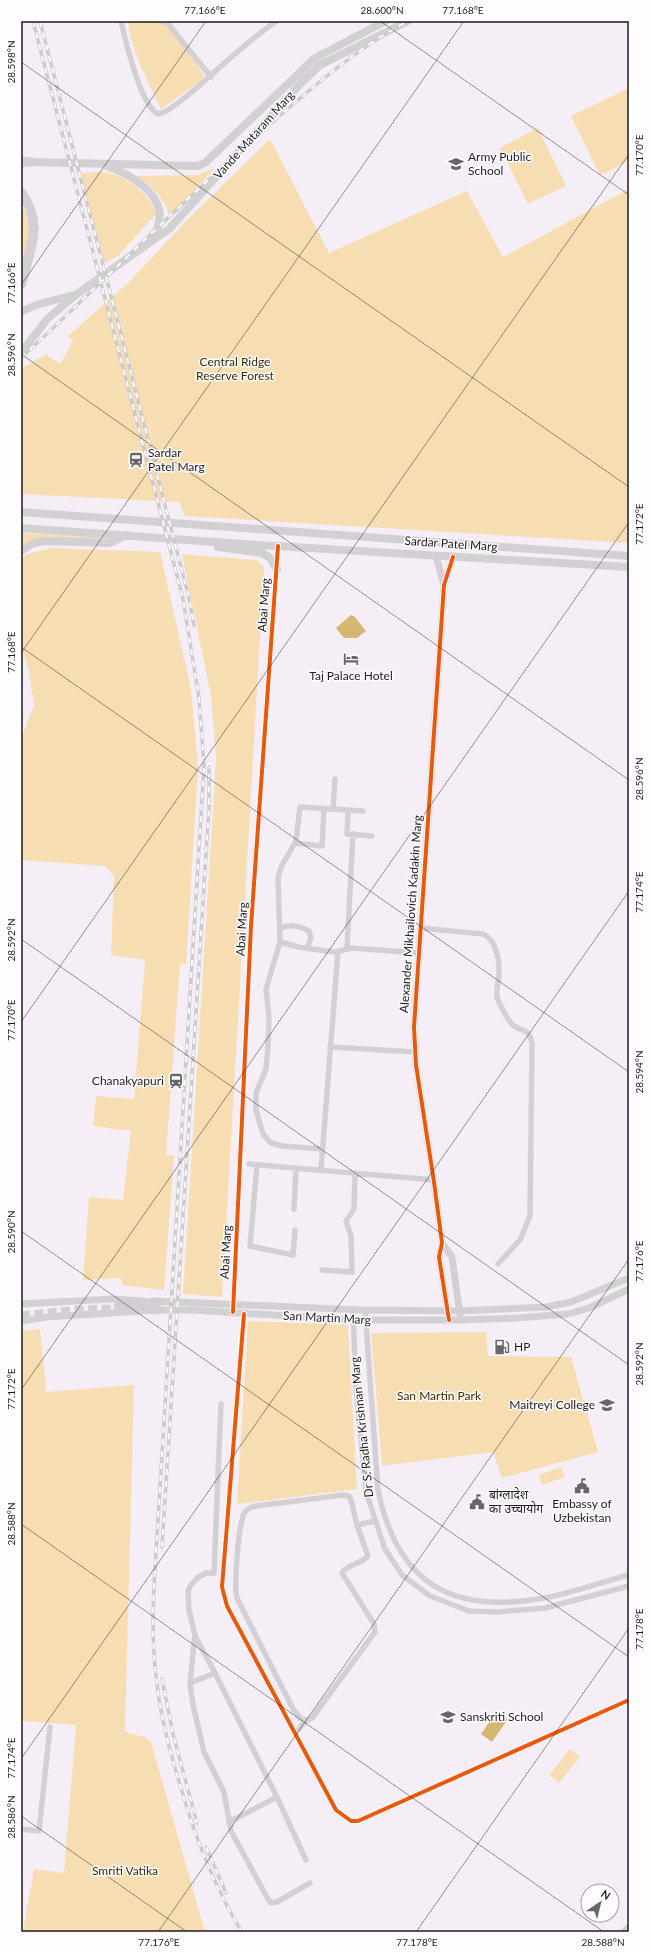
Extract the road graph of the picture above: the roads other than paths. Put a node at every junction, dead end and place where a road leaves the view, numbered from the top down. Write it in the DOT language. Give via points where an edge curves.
graph roads {
  1 [pos="121,21"];
  2 [pos="163,21"];
  3 [pos="278,21"];
  4 [pos="386,21"];
  5 [pos="408,21"];
  6 [pos="211,77"];
  7 [pos="24,161"];
  8 [pos="102,164"];
  9 [pos="21,192"];
  10 [pos="148,244"];
  11 [pos="27,263"];
  12 [pos="21,273"];
  13 [pos="21,284"];
  14 [pos="80,291"];
  15 [pos="21,312"];
  16 [pos="21,353"];
  17 [pos="21,512"];
  18 [pos="21,528"];
  19 [pos="128,535"];
  20 [pos="181,539"];
  21 [pos="278,546"];
  22 [pos="21,551"];
  23 [pos="436,556"];
  24 [pos="629,556"];
  25 [pos="453,558"];
  26 [pos="629,567"];
  27 [pos="277,569"];
  28 [pos="444,585"];
  29 [pos="335,779"];
  30 [pos="324,809"];
  31 [pos="333,809"];
  32 [pos="348,810"];
  33 [pos="363,811"];
  34 [pos="353,834"];
  35 [pos="372,836"];
  36 [pos="295,843"];
  37 [pos="420,928"];
  38 [pos="280,929"];
  39 [pos="280,942"];
  40 [pos="307,948"];
  41 [pos="347,948"];
  42 [pos="338,951"];
  43 [pos="418,953"];
  44 [pos="330,1047"];
  45 [pos="414,1052"];
  46 [pos="322,1149"];
  47 [pos="249,1164"];
  48 [pos="257,1165"];
  49 [pos="296,1168"];
  50 [pos="321,1170"];
  51 [pos="355,1173"];
  52 [pos="434,1180"];
  53 [pos="294,1209"];
  54 [pos="295,1230"];
  55 [pos="442,1243"];
  56 [pos="498,1264"];
  57 [pos="322,1270"];
  58 [pos="629,1278"];
  59 [pos="629,1289"];
  60 [pos="21,1304"];
  61 [pos="233,1304"];
  62 [pos="158,1306"];
  63 [pos="193,1306"];
  64 [pos="118,1307"];
  65 [pos="353,1310"];
  66 [pos="365,1310"];
  67 [pos="448,1310"];
  68 [pos="459,1310"];
  69 [pos="233,1312"];
  70 [pos="244,1314"];
  71 [pos="353,1320"];
  72 [pos="366,1320"];
  73 [pos="450,1320"];
  74 [pos="460,1320"];
  75 [pos="21,1321"];
  76 [pos="221,1404"];
  77 [pos="378,1490"];
  78 [pos="366,1492"];
  79 [pos="375,1521"];
  80 [pos="357,1525"];
  81 [pos="214,1573"];
  82 [pos="223,1574"];
  83 [pos="629,1575"];
  84 [pos="629,1586"];
  85 [pos="451,1594"];
  86 [pos="543,1599"];
  87 [pos="446,1604"];
  88 [pos="545,1608"];
  89 [pos="195,1636"];
  90 [pos="215,1673"];
  91 [pos="190,1683"];
  92 [pos="629,1700"];
  93 [pos="307,1720"];
  94 [pos="50,1727"];
  95 [pos="294,1732"];
  96 [pos="277,1797"];
  97 [pos="229,1822"];
  98 [pos="21,1829"];
  99 [pos="306,1860"];
  100 [pos="310,1884"];
  101 [pos="629,1926"];
  102 [pos="623,1932"];
  1 -- 6 [label="street" via="138,82 154,112 158,114 168,111"];
  2 -- 6 [label="street"];
  3 -- 6 [label="street" via="263,30"];
  4 -- 8 [label="main road, Vande Mataram Marg" via="315,58 206,162 198,166"];
  5 -- 10 [label="main road, Vande Mataram Marg" via="320,65 169,229"];
  7 -- 8 [label="main road, Vande Mataram Marg"];
  8 -- 10 [label="main road" via="131,177 157,202 160,221"];
  9 -- 11 [label="highway" via="30,208 34,224 33,244"];
  10 -- 14 [label="main road, Vande Mataram Marg"];
  11 -- 12 [label="highway"];
  11 -- 13 [label="highway"];
  14 -- 15 [label="main road"];
  14 -- 16 [label="main road" via="48,318"];
  17 -- 24 [label="main road, Sardar Patel Marg"];
  18 -- 19 [label="main road"];
  19 -- 20 [label="main road"];
  19 -- 22 [label="main road" via="110,543 47,540"];
  20 -- 21 [label="main road, Sardar Patel Marg"];
  20 -- 27 [label="main road" via="192,544 262,553 270,558"];
  21 -- 23 [label="main road, Sardar Patel Marg"];
  21 -- 27 [label="street, Abai Marg"];
  23 -- 25 [label="main road, Sardar Patel Marg"];
  23 -- 28 [label="street"];
  25 -- 26 [label="main road, Sardar Patel Marg"];
  25 -- 28 [label="street"];
  27 -- 61 [label="street, Abai Marg" via="251,926"];
  28 -- 37 [label="street, Alexander Mikhailovich Kadakin Marg"];
  29 -- 31 [label="street"];
  30 -- 31 [label="street"];
  30 -- 36 [label="street" via="300,807"];
  30 -- 36 [label="street" via="322,846"];
  31 -- 32 [label="street"];
  32 -- 33 [label="street"];
  32 -- 34 [label="street" via="347,834"];
  34 -- 35 [label="street"];
  34 -- 41 [label="street"];
  36 -- 38 [label="street" via="281,867 278,878"];
  37 -- 43 [label="street, Alexander Mikhailovich Kadakin Marg"];
  37 -- 56 [label="street" via="489,936 493,941 499,969 497,997 511,1023 526,1030 532,1044 530,1216 520,1240"];
  38 -- 39 [label="street"];
  38 -- 40 [label="street" via="290,926 303,927 309,931 311,938"];
  39 -- 40 [label="street"];
  39 -- 46 [label="street" via="266,990 269,1017 266,1069 256,1093 256,1110 263,1134 271,1143"];
  40 -- 42 [label="street"];
  41 -- 42 [label="street"];
  41 -- 43 [label="street"];
  42 -- 44 [label="street"];
  43 -- 45 [label="street, Alexander Mikhailovich Kadakin Marg"];
  44 -- 45 [label="street"];
  44 -- 46 [label="street"];
  45 -- 52 [label="street, Alexander Mikhailovich Kadakin Marg"];
  46 -- 50 [label="street"];
  47 -- 48 [label="street"];
  48 -- 49 [label="street"];
  48 -- 54 [label="street" via="250,1246 293,1255"];
  49 -- 50 [label="street"];
  49 -- 53 [label="street"];
  50 -- 51 [label="street"];
  51 -- 52 [label="street"];
  51 -- 57 [label="street" via="354,1209 346,1221 351,1236 352,1272"];
  52 -- 55 [label="street, Alexander Mikhailovich Kadakin Marg"];
  55 -- 67 [label="street" via="439,1257"];
  55 -- 68 [label="street" via="452,1257"];
  58 -- 68 [label="street, San Martin Marg" via="562,1304"];
  59 -- 74 [label="street, San Martin Marg" via="589,1308 568,1314"];
  60 -- 62 [label="street, San Martin Marg" via="112,1299"];
  61 -- 63 [label="street, San Martin Marg"];
  61 -- 65 [label="street, San Martin Marg"];
  61 -- 69 [label="street, Abai Marg"];
  62 -- 63 [label="street, San Martin Marg"];
  62 -- 64 [label="main road"];
  62 -- 75 [label="street, San Martin Marg"];
  63 -- 69 [label="street, San Martin Marg"];
  65 -- 66 [label="street, San Martin Marg"];
  65 -- 71 [label="street, Dr S. Radha Krishnan Marg"];
  66 -- 67 [label="street, San Martin Marg"];
  66 -- 72 [label="street, Dr S. Radha Krishnan Marg"];
  67 -- 68 [label="street, San Martin Marg"];
  67 -- 73 [label="street"];
  68 -- 74 [label="street"];
  69 -- 70 [label="street, San Martin Marg"];
  70 -- 71 [label="street, San Martin Marg"];
  70 -- 82 [label="street"];
  71 -- 72 [label="street, San Martin Marg"];
  71 -- 78 [label="street, Dr S. Radha Krishnan Marg" via="356,1388"];
  72 -- 73 [label="street, San Martin Marg"];
  72 -- 77 [label="street, Dr S. Radha Krishnan Marg"];
  73 -- 74 [label="street, San Martin Marg"];
  76 -- 81 [label="street"];
  77 -- 78 [label="street"];
  77 -- 85 [label="street, Dr S. Radha Krishnan Marg" via="383,1516 404,1558 418,1574"];
  78 -- 79 [label="street, Dr S. Radha Krishnan Marg"];
  79 -- 80 [label="street"];
  79 -- 87 [label="street, Dr S. Radha Krishnan Marg" via="385,1549 402,1575 430,1596"];
  80 -- 93 [label="street" via="368,1556 342,1574 374,1624 375,1632 312,1718"];
  80 -- 93 [label="street" via="351,1500 349,1496 343,1495 256,1506 245,1512 242,1519 234,1584 237,1598 293,1709 301,1719"];
  81 -- 82 [label="street"];
  81 -- 89 [label="street" via="206,1573 197,1578 188,1592"];
  82 -- 95 [label="street" via="222,1587 227,1606"];
  83 -- 86 [label="street, Dr S. Radha Krishnan Marg"];
  84 -- 88 [label="street, Dr S. Radha Krishnan Marg"];
  85 -- 86 [label="street, Dr S. Radha Krishnan Marg" via="486,1602"];
  85 -- 87 [label="street"];
  86 -- 88 [label="street"];
  87 -- 88 [label="street, Dr S. Radha Krishnan Marg" via="469,1611"];
  89 -- 90 [label="street"];
  89 -- 91 [label="street"];
  90 -- 91 [label="street"];
  90 -- 96 [label="street"];
  91 -- 97 [label="street" via="201,1743 224,1792"];
  92 -- 95 [label="street" via="358,1821 351,1821 336,1810"];
  93 -- 95 [label="street"];
  94 -- 98 [label="street" via="39,1831"];
  96 -- 97 [label="street"];
  96 -- 99 [label="street"];
  97 -- 100 [label="street" via="234,1838 271,1902 278,1902"];
  101 -- 102 [label="street"];
}
